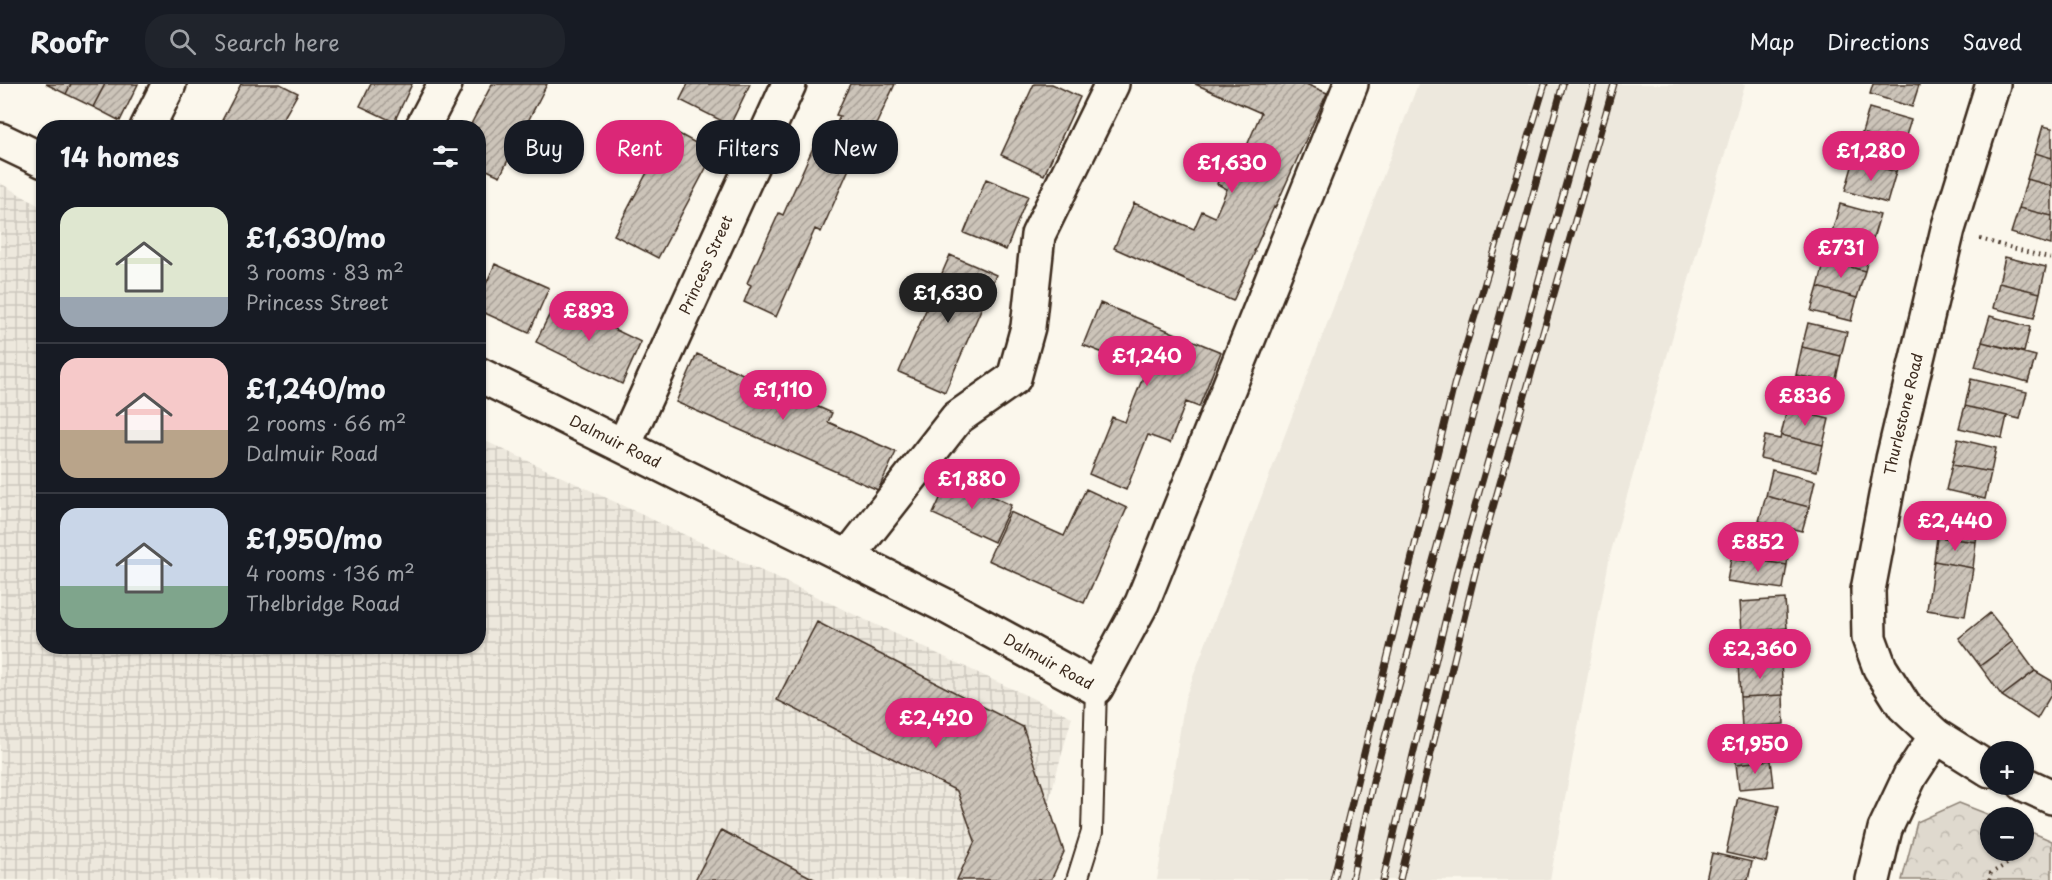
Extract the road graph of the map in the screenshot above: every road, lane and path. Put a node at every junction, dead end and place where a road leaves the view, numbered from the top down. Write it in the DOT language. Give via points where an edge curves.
graph roads {
  1 [pos="169,84"];
  2 [pos="445,84"];
  3 [pos="789,84"];
  4 [pos="1112,84"];
  5 [pos="1351,84"];
  6 [pos="1993,84"];
  7 [pos="151,120"];
  8 [pos="426,120"];
  9 [pos="0,140"];
  10 [pos="36,157"];
  11 [pos="1948,230"];
  12 [pos="2052,259"];
  13 [pos="486,378"];
  14 [pos="624,445"];
  15 [pos="848,557"];
  16 [pos="1096,688"];
  17 [pos="1936,736"];
  18 [pos="1980,764"];
  19 [pos="2034,789"];
  20 [pos="2052,797"];
  21 [pos="2012,861"];
  22 [pos="1077,880"];
  23 [pos="1873,880"];
  24 [pos="1989,880"];
  1 -- 7 [label="street"];
  2 -- 8 [label="street"];
  3 -- 14 [label="street, Princess Street"];
  4 -- 15 [label="street" via="1038,235 1028,327 1014,378 957,418"];
  5 -- 16 [label="street, Dalmuir Road" via="1142,603"];
  6 -- 11 [label="street, Thurlestone Road"];
  9 -- 10 [label="street"];
  11 -- 12 [label="path"];
  11 -- 17 [label="street, Thurlestone Road" via="1893,459 1868,590 1869,638 1880,668 1905,706"];
  13 -- 14 [label="street, Dalmuir Road"];
  14 -- 15 [label="street, Dalmuir Road"];
  15 -- 16 [label="street, Dalmuir Road" via="945,604"];
  16 -- 22 [label="lane" via="1092,832"];
  17 -- 18 [label="street, Thurlestone Road"];
  17 -- 23 [label="street" via="1910,776 1885,829"];
  19 -- 20 [label="street"];
  21 -- 24 [label="path" via="1991,873"];
}
